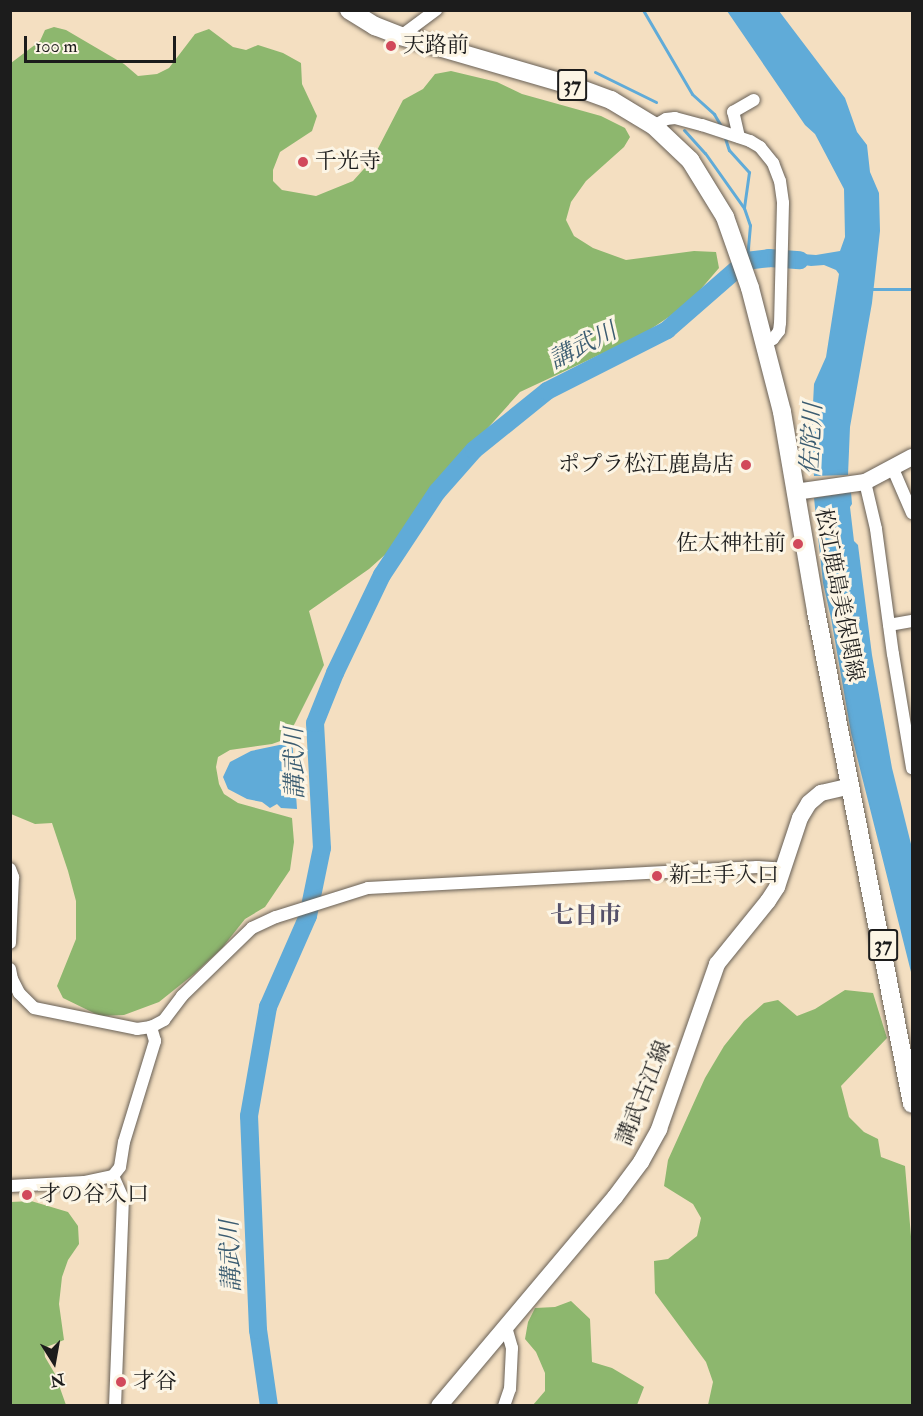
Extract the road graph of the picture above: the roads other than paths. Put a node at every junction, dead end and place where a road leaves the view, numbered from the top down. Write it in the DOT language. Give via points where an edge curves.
graph roads {
  1 [pos="350,10"];
  2 [pos="436,10"];
  3 [pos="401,36"];
  4 [pos="754,100"];
  5 [pos="654,126"];
  6 [pos="739,137"];
  7 [pos="765,343"];
  8 [pos="912,457"];
  9 [pos="893,469"];
  10 [pos="859,484"];
  11 [pos="802,490"];
  12 [pos="912,513"];
  13 [pos="912,621"];
  14 [pos="889,625"];
  15 [pos="912,768"];
  16 [pos="851,786"];
  17 [pos="783,868"];
  18 [pos="10,869"];
  19 [pos="10,943"];
  20 [pos="10,969"];
  21 [pos="152,1027"];
  22 [pos="912,1104"];
  23 [pos="113,1176"];
  24 [pos="10,1186"];
  25 [pos="506,1327"];
  26 [pos="115,1406"];
  27 [pos="440,1406"];
  28 [pos="504,1406"];
  1 -- 3 [label="main road, 松江鹿島美保関線 / 37"];
  2 -- 3 [label="street"];
  3 -- 5 [label="main road, 松江鹿島美保関線 / 37" via="570,85 611,100"];
  4 -- 6 [label="street" via="733,112"];
  5 -- 6 [label="street" via="675,118"];
  5 -- 7 [label="main road, 松江鹿島美保関線 / 37" via="690,160 709,187 736,242"];
  6 -- 7 [label="street" via="760,147 777,172 783,203 779,330"];
  7 -- 11 [label="main road, 松江鹿島美保関線 / 37"];
  8 -- 9 [label="main road"];
  9 -- 10 [label="main road"];
  9 -- 12 [label="street"];
  10 -- 11 [label="main road"];
  10 -- 14 [label="street" via="876,529"];
  11 -- 16 [label="main road, 松江鹿島美保関線 / 37"];
  13 -- 14 [label="street"];
  14 -- 15 [label="street"];
  16 -- 17 [label="main road, 講武古江線" via="821,794 809,803"];
  16 -- 22 [label="main road, 松江鹿島美保関線 / 37"];
  17 -- 21 [label="street" via="384,885 322,902 252,928 182,996 164,1020"];
  17 -- 25 [label="main road, 講武古江線" via="768,901 717,964 659,1129 641,1162"];
  18 -- 19 [label="street"];
  20 -- 21 [label="street" via="19,993 34,1008 118,1027"];
  21 -- 23 [label="street" via="155,1041 120,1167"];
  23 -- 24 [label="street" via="84,1182"];
  23 -- 26 [label="street" via="123,1198"];
  25 -- 27 [label="main road, 講武古江線"];
  25 -- 28 [label="street" via="512,1348 510,1389"];
}
